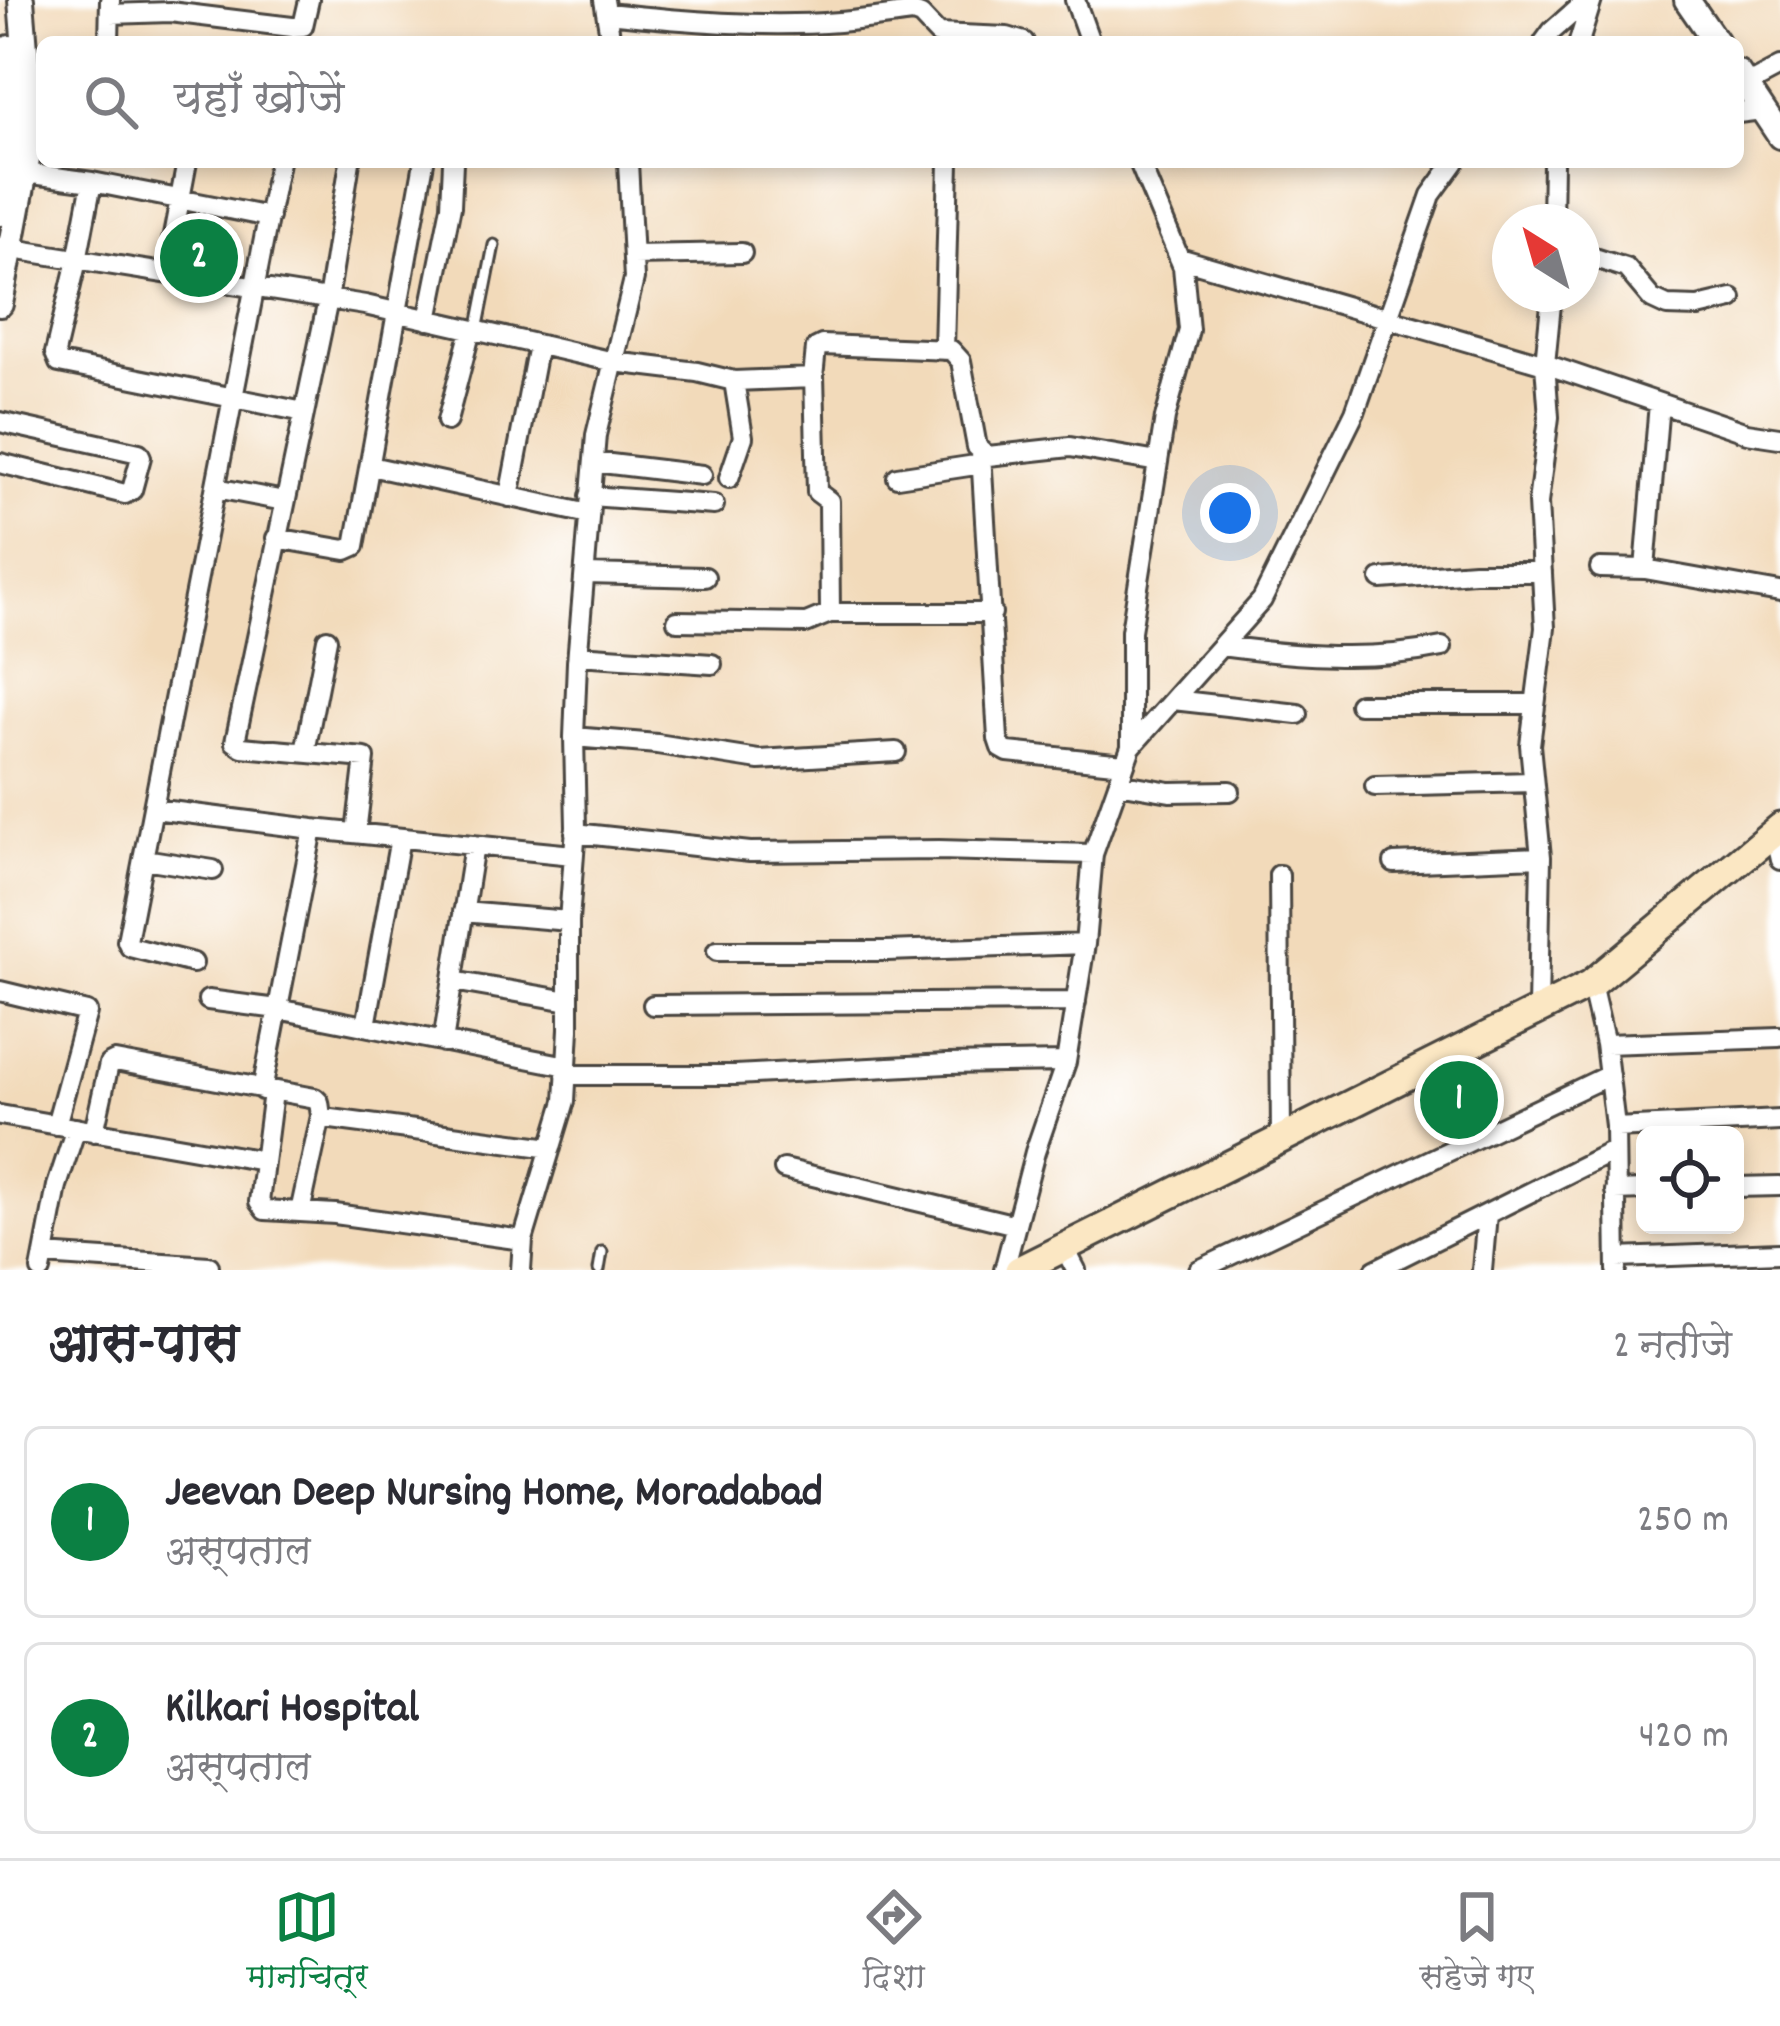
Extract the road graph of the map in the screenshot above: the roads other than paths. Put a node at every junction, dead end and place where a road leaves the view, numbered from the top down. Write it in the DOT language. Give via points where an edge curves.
graph roads {
  1 [pos="6,0"];
  2 [pos="21,0"];
  3 [pos="309,0"];
  4 [pos="1075,0"];
  5 [pos="1589,0"];
  6 [pos="1687,0"];
  7 [pos="606,6"];
  8 [pos="110,7"];
  9 [pos="881,8"];
  10 [pos="610,36"];
  11 [pos="944,36"];
  12 [pos="1088,36"];
  13 [pos="1548,36"];
  14 [pos="1580,36"];
  15 [pos="1712,36"];
  16 [pos="1780,67"];
  17 [pos="1744,78"];
  18 [pos="1750,112"];
  19 [pos="36,119"];
  20 [pos="1780,136"];
  21 [pos="21,162"];
  22 [pos="36,166"];
  23 [pos="42,168"];
  24 [pos="186,168"];
  25 [pos="278,168"];
  26 [pos="349,168"];
  27 [pos="423,168"];
  28 [pos="453,168"];
  29 [pos="628,168"];
  30 [pos="949,168"];
  31 [pos="1141,168"];
  32 [pos="1451,168"];
  33 [pos="1553,168"];
  34 [pos="92,182"];
  35 [pos="180,200"];
  36 [pos="1552,204"];
  37 [pos="0,213"];
  38 [pos="269,217"];
  39 [pos="494,245"];
  40 [pos="5,248"];
  41 [pos="742,253"];
  42 [pos="633,256"];
  43 [pos="1179,259"];
  44 [pos="77,260"];
  45 [pos="1600,260"];
  46 [pos="166,273"];
  47 [pos="256,288"];
  48 [pos="328,299"];
  49 [pos="1732,299"];
  50 [pos="0,304"];
  51 [pos="1550,312"];
  52 [pos="399,314"];
  53 [pos="1387,318"];
  54 [pos="428,320"];
  55 [pos="474,331"];
  56 [pos="538,345"];
  57 [pos="944,350"];
  58 [pos="614,362"];
  59 [pos="1544,364"];
  60 [pos="814,375"];
  61 [pos="734,381"];
  62 [pos="234,398"];
  63 [pos="1659,403"];
  64 [pos="304,412"];
  65 [pos="447,421"];
  66 [pos="0,422"];
  67 [pos="1780,438"];
  68 [pos="982,459"];
  69 [pos="594,462"];
  70 [pos="1158,462"];
  71 [pos="0,463"];
  72 [pos="370,466"];
  73 [pos="702,475"];
  74 [pos="897,477"];
  75 [pos="730,478"];
  76 [pos="216,488"];
  77 [pos="509,497"];
  78 [pos="284,500"];
  79 [pos="590,505"];
  80 [pos="714,505"];
  81 [pos="276,538"];
  82 [pos="1600,568"];
  83 [pos="1645,569"];
  84 [pos="1542,572"];
  85 [pos="586,574"];
  86 [pos="704,577"];
  87 [pos="1381,579"];
  88 [pos="1780,593"];
  89 [pos="830,613"];
  90 [pos="992,613"];
  91 [pos="677,621"];
  92 [pos="327,639"];
  93 [pos="1221,646"];
  94 [pos="1442,647"];
  95 [pos="578,655"];
  96 [pos="712,664"];
  97 [pos="1173,700"];
  98 [pos="1359,704"];
  99 [pos="1535,704"];
  100 [pos="1298,714"];
  101 [pos="574,737"];
  102 [pos="305,752"];
  103 [pos="896,752"];
  104 [pos="1124,764"];
  105 [pos="1534,782"];
  106 [pos="1376,787"];
  107 [pos="1230,791"];
  108 [pos="154,809"];
  109 [pos="313,829"];
  110 [pos="356,833"];
  111 [pos="575,833"];
  112 [pos="400,838"];
  113 [pos="1778,839"];
  114 [pos="474,845"];
  115 [pos="1093,854"];
  116 [pos="574,855"];
  117 [pos="1541,857"];
  118 [pos="144,859"];
  119 [pos="1394,863"];
  120 [pos="213,870"];
  121 [pos="1279,875"];
  122 [pos="464,912"];
  123 [pos="569,921"];
  124 [pos="1084,944"];
  125 [pos="717,951"];
  126 [pos="193,963"];
  127 [pos="453,981"];
  128 [pos="1591,984"];
  129 [pos="0,991"];
  130 [pos="208,1000"];
  131 [pos="569,1001"];
  132 [pos="1076,1002"];
  133 [pos="653,1005"];
  134 [pos="278,1009"];
  135 [pos="1538,1009"];
  136 [pos="367,1026"];
  137 [pos="1780,1038"];
  138 [pos="443,1042"];
  139 [pos="1605,1045"];
  140 [pos="1066,1061"];
  141 [pos="567,1071"];
  142 [pos="1609,1075"];
  143 [pos="268,1091"];
  144 [pos="0,1115"];
  145 [pos="321,1116"];
  146 [pos="1780,1120"];
  147 [pos="75,1128"];
  148 [pos="1615,1128"];
  149 [pos="1281,1137"];
  150 [pos="551,1148"];
  151 [pos="1616,1150"];
  152 [pos="264,1161"];
  153 [pos="784,1169"];
  154 [pos="1780,1186"];
  155 [pos="1744,1187"];
  156 [pos="1636,1190"];
  157 [pos="1615,1191"];
  158 [pos="300,1212"];
  159 [pos="1487,1214"];
  160 [pos="1016,1225"];
  161 [pos="523,1240"];
  162 [pos="1421,1247"];
  163 [pos="602,1252"];
  164 [pos="1780,1252"];
  165 [pos="1070,1258"];
  166 [pos="43,1262"];
  167 [pos="1617,1264"];
  168 [pos="209,1266"];
  169 [pos="521,1270"];
  170 [pos="599,1270"];
  171 [pos="1004,1270"];
  172 [pos="1019,1270"];
  173 [pos="1199,1270"];
  174 [pos="1375,1270"];
  175 [pos="1418,1270"];
  176 [pos="1482,1270"];
  1 -- 21 [label="street"];
  2 -- 19 [label="street"];
  3 -- 8 [label="street" via="303,26 292,27"];
  4 -- 12 [label="street"];
  5 -- 13 [label="street"];
  5 -- 14 [label="street"];
  6 -- 15 [label="street"];
  7 -- 9 [label="street" via="694,22 837,22"];
  7 -- 10 [label="street"];
  9 -- 11 [label="street" via="917,13"];
  16 -- 17 [label="street"];
  18 -- 20 [label="street"];
  19 -- 21 [label="street"];
  21 -- 22 [label="street"];
  21 -- 37 [label="street"];
  21 -- 40 [label="street"];
  23 -- 34 [label="street"];
  24 -- 35 [label="street"];
  25 -- 38 [label="street"];
  26 -- 48 [label="street"];
  27 -- 52 [label="street"];
  28 -- 54 [label="street"];
  29 -- 42 [label="street"];
  30 -- 57 [label="street"];
  31 -- 43 [label="street"];
  32 -- 53 [label="street" via="1431,195"];
  33 -- 36 [label="street"];
  34 -- 35 [label="street"];
  34 -- 44 [label="street"];
  35 -- 38 [label="street"];
  35 -- 46 [label="street"];
  38 -- 47 [label="street"];
  39 -- 55 [label="lane"];
  40 -- 44 [label="street"];
  40 -- 50 [label="street"];
  41 -- 42 [label="street"];
  42 -- 58 [label="street"];
  43 -- 53 [label="street"];
  43 -- 70 [label="street" via="1189,330"];
  44 -- 46 [label="street"];
  44 -- 62 [label="street" via="59,364"];
  45 -- 49 [label="street" via="1627,268 1667,306"];
  46 -- 47 [label="street"];
  47 -- 48 [label="street"];
  47 -- 62 [label="street"];
  48 -- 52 [label="street"];
  48 -- 64 [label="street"];
  51 -- 59 [label="street"];
  52 -- 54 [label="street"];
  52 -- 72 [label="street"];
  53 -- 59 [label="street"];
  53 -- 93 [label="street" via="1302,522 1262,600"];
  54 -- 55 [label="street"];
  55 -- 56 [label="street"];
  55 -- 65 [label="street"];
  56 -- 58 [label="street"];
  56 -- 77 [label="street"];
  57 -- 60 [label="street" via="822,345"];
  57 -- 68 [label="street" via="961,361"];
  58 -- 61 [label="street"];
  58 -- 69 [label="street"];
  59 -- 63 [label="street"];
  59 -- 84 [label="street"];
  60 -- 61 [label="street"];
  60 -- 89 [label="street" via="817,492 830,501"];
  61 -- 75 [label="street" via="743,437"];
  62 -- 64 [label="street"];
  62 -- 76 [label="street"];
  63 -- 67 [label="street"];
  63 -- 83 [label="street"];
  64 -- 78 [label="street"];
  66 -- 71 [label="street" via="141,454 125,494"];
  68 -- 70 [label="street" via="1070,447"];
  68 -- 74 [label="street"];
  68 -- 90 [label="street"];
  69 -- 73 [label="street"];
  69 -- 79 [label="street"];
  70 -- 104 [label="street" via="1131,632"];
  72 -- 77 [label="street"];
  72 -- 81 [label="street" via="352,550"];
  76 -- 78 [label="street"];
  76 -- 108 [label="street"];
  77 -- 79 [label="street"];
  78 -- 81 [label="street"];
  79 -- 80 [label="street"];
  79 -- 85 [label="street"];
  81 -- 102 [label="street" via="235,742"];
  82 -- 83 [label="street"];
  83 -- 88 [label="street"];
  84 -- 87 [label="street"];
  84 -- 99 [label="street"];
  85 -- 86 [label="street"];
  85 -- 95 [label="street"];
  89 -- 90 [label="street"];
  89 -- 91 [label="street" via="806,623"];
  90 -- 104 [label="street" via="1001,748"];
  92 -- 102 [label="street"];
  93 -- 94 [label="street" via="1313,657"];
  93 -- 97 [label="street"];
  95 -- 96 [label="street"];
  95 -- 101 [label="street"];
  97 -- 100 [label="street"];
  97 -- 104 [label="street"];
  98 -- 99 [label="street"];
  99 -- 105 [label="street"];
  101 -- 103 [label="street" via="759,760"];
  101 -- 111 [label="street"];
  102 -- 110 [label="street" via="365,758"];
  104 -- 107 [label="street" via="1170,792"];
  104 -- 115 [label="street"];
  105 -- 106 [label="street"];
  105 -- 117 [label="street"];
  108 -- 109 [label="street"];
  108 -- 118 [label="street"];
  109 -- 110 [label="street"];
  109 -- 134 [label="street"];
  110 -- 112 [label="street"];
  111 -- 115 [label="street" via="750,852"];
  111 -- 116 [label="street"];
  112 -- 114 [label="street"];
  112 -- 136 [label="street"];
  113 -- 128 [label="main road"];
  114 -- 116 [label="street"];
  114 -- 122 [label="street"];
  115 -- 124 [label="street"];
  116 -- 123 [label="street"];
  117 -- 119 [label="street"];
  117 -- 135 [label="street"];
  118 -- 120 [label="street"];
  118 -- 126 [label="street" via="128,944"];
  121 -- 149 [label="street"];
  122 -- 123 [label="street"];
  122 -- 127 [label="street"];
  123 -- 131 [label="street"];
  124 -- 125 [label="street"];
  124 -- 132 [label="street"];
  127 -- 131 [label="street"];
  127 -- 138 [label="street"];
  128 -- 135 [label="main road"];
  128 -- 139 [label="street"];
  129 -- 147 [label="street" via="86,1012"];
  130 -- 134 [label="street"];
  131 -- 141 [label="street"];
  132 -- 133 [label="street"];
  132 -- 140 [label="street"];
  134 -- 136 [label="street"];
  134 -- 143 [label="street"];
  135 -- 149 [label="main road"];
  136 -- 138 [label="street"];
  137 -- 139 [label="street"];
  138 -- 141 [label="street"];
  139 -- 142 [label="street"];
  140 -- 141 [label="street" via="735,1075"];
  140 -- 160 [label="street"];
  141 -- 150 [label="street"];
  142 -- 148 [label="street"];
  142 -- 173 [label="street"];
  143 -- 145 [label="street" via="315,1098"];
  143 -- 147 [label="street" via="111,1061"];
  143 -- 152 [label="street"];
  144 -- 147 [label="street"];
  145 -- 150 [label="street"];
  145 -- 158 [label="street"];
  146 -- 148 [label="street"];
  147 -- 152 [label="street"];
  147 -- 166 [label="street"];
  148 -- 151 [label="street"];
  149 -- 165 [label="main road"];
  150 -- 161 [label="street"];
  151 -- 157 [label="street"];
  151 -- 159 [label="street"];
  152 -- 158 [label="street" via="261,1207"];
  153 -- 160 [label="street"];
  154 -- 155 [label="street"];
  156 -- 157 [label="street"];
  157 -- 167 [label="street"];
  158 -- 161 [label="street"];
  159 -- 162 [label="street"];
  159 -- 176 [label="street"];
  160 -- 171 [label="street"];
  161 -- 169 [label="street"];
  162 -- 174 [label="street"];
  162 -- 175 [label="street"];
  163 -- 170 [label="lane"];
  164 -- 167 [label="street"];
  165 -- 172 [label="main road"];
  166 -- 168 [label="street"];
}
